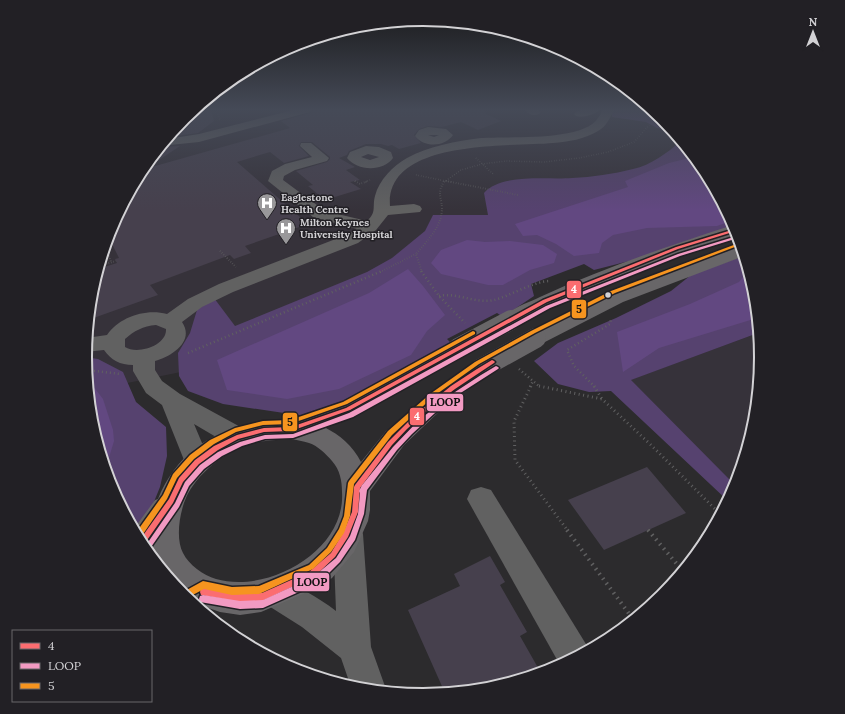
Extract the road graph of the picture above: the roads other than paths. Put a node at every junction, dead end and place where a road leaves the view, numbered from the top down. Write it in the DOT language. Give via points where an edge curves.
graph roads {
  1 [pos="468,143"];
  2 [pos="484,143"];
  3 [pos="548,143"];
  4 [pos="306,146"];
  5 [pos="384,160"];
  6 [pos="401,168"];
  7 [pos="414,209"];
  8 [pos="382,210"];
  9 [pos="370,227"];
  10 [pos="729,232"];
  11 [pos="737,253"];
  12 [pos="170,321"];
  13 [pos="114,340"];
  14 [pos="92,344"];
  15 [pos="144,364"];
  16 [pos="172,400"];
  17 [pos="291,429"];
  18 [pos="237,437"];
  19 [pos="197,462"];
  20 [pos="357,488"];
  21 [pos="481,499"];
  22 [pos="171,501"];
  23 [pos="348,534"];
  24 [pos="145,538"];
  25 [pos="275,592"];
  26 [pos="197,597"];
  27 [pos="354,647"];
  28 [pos="573,652"];
  29 [pos="368,683"];
  1 -- 6 [label="street" via="445,144"];
  2 -- 3 [label="street" via="536,147"];
  4 -- 9 [label="street" via="322,158 290,167 277,174 275,181 318,214"];
  5 -- 6 [label="street"];
  6 -- 8 [label="street" via="388,182 382,196"];
  7 -- 8 [label="street"];
  8 -- 9 [label="street"];
  9 -- 12 [label="street" via="352,239 226,288 195,303"];
  10 -- 17 [label="highway, bridge" via="677,248 544,301 348,409"];
  11 -- 20 [label="highway, bridge" via="616,298 480,369 436,401 395,438"];
  12 -- 13 [label="street" via="156,318 138,321 123,329"];
  12 -- 15 [label="street" via="177,330 172,343"];
  13 -- 14 [label="street"];
  13 -- 15 [label="street" via="113,347 116,353"];
  15 -- 16 [label="street" via="154,387"];
  16 -- 18 [label="street"];
  16 -- 19 [label="street"];
  17 -- 18 [label="highway" via="264,430"];
  17 -- 20 [label="highway" via="315,435 335,447 350,465"];
  18 -- 19 [label="highway"];
  19 -- 22 [label="highway" via="181,480"];
  20 -- 23 [label="highway" via="354,518"];
  21 -- 28 [label="street"];
  22 -- 24 [label="highway"];
  22 -- 26 [label="highway" via="163,527 167,553 180,576"];
  23 -- 25 [label="highway" via="334,554 315,573"];
  23 -- 27 [label="street"];
  25 -- 26 [label="highway" via="261,597"];
  25 -- 27 [label="street" via="314,615"];
  27 -- 29 [label="street"];
}
